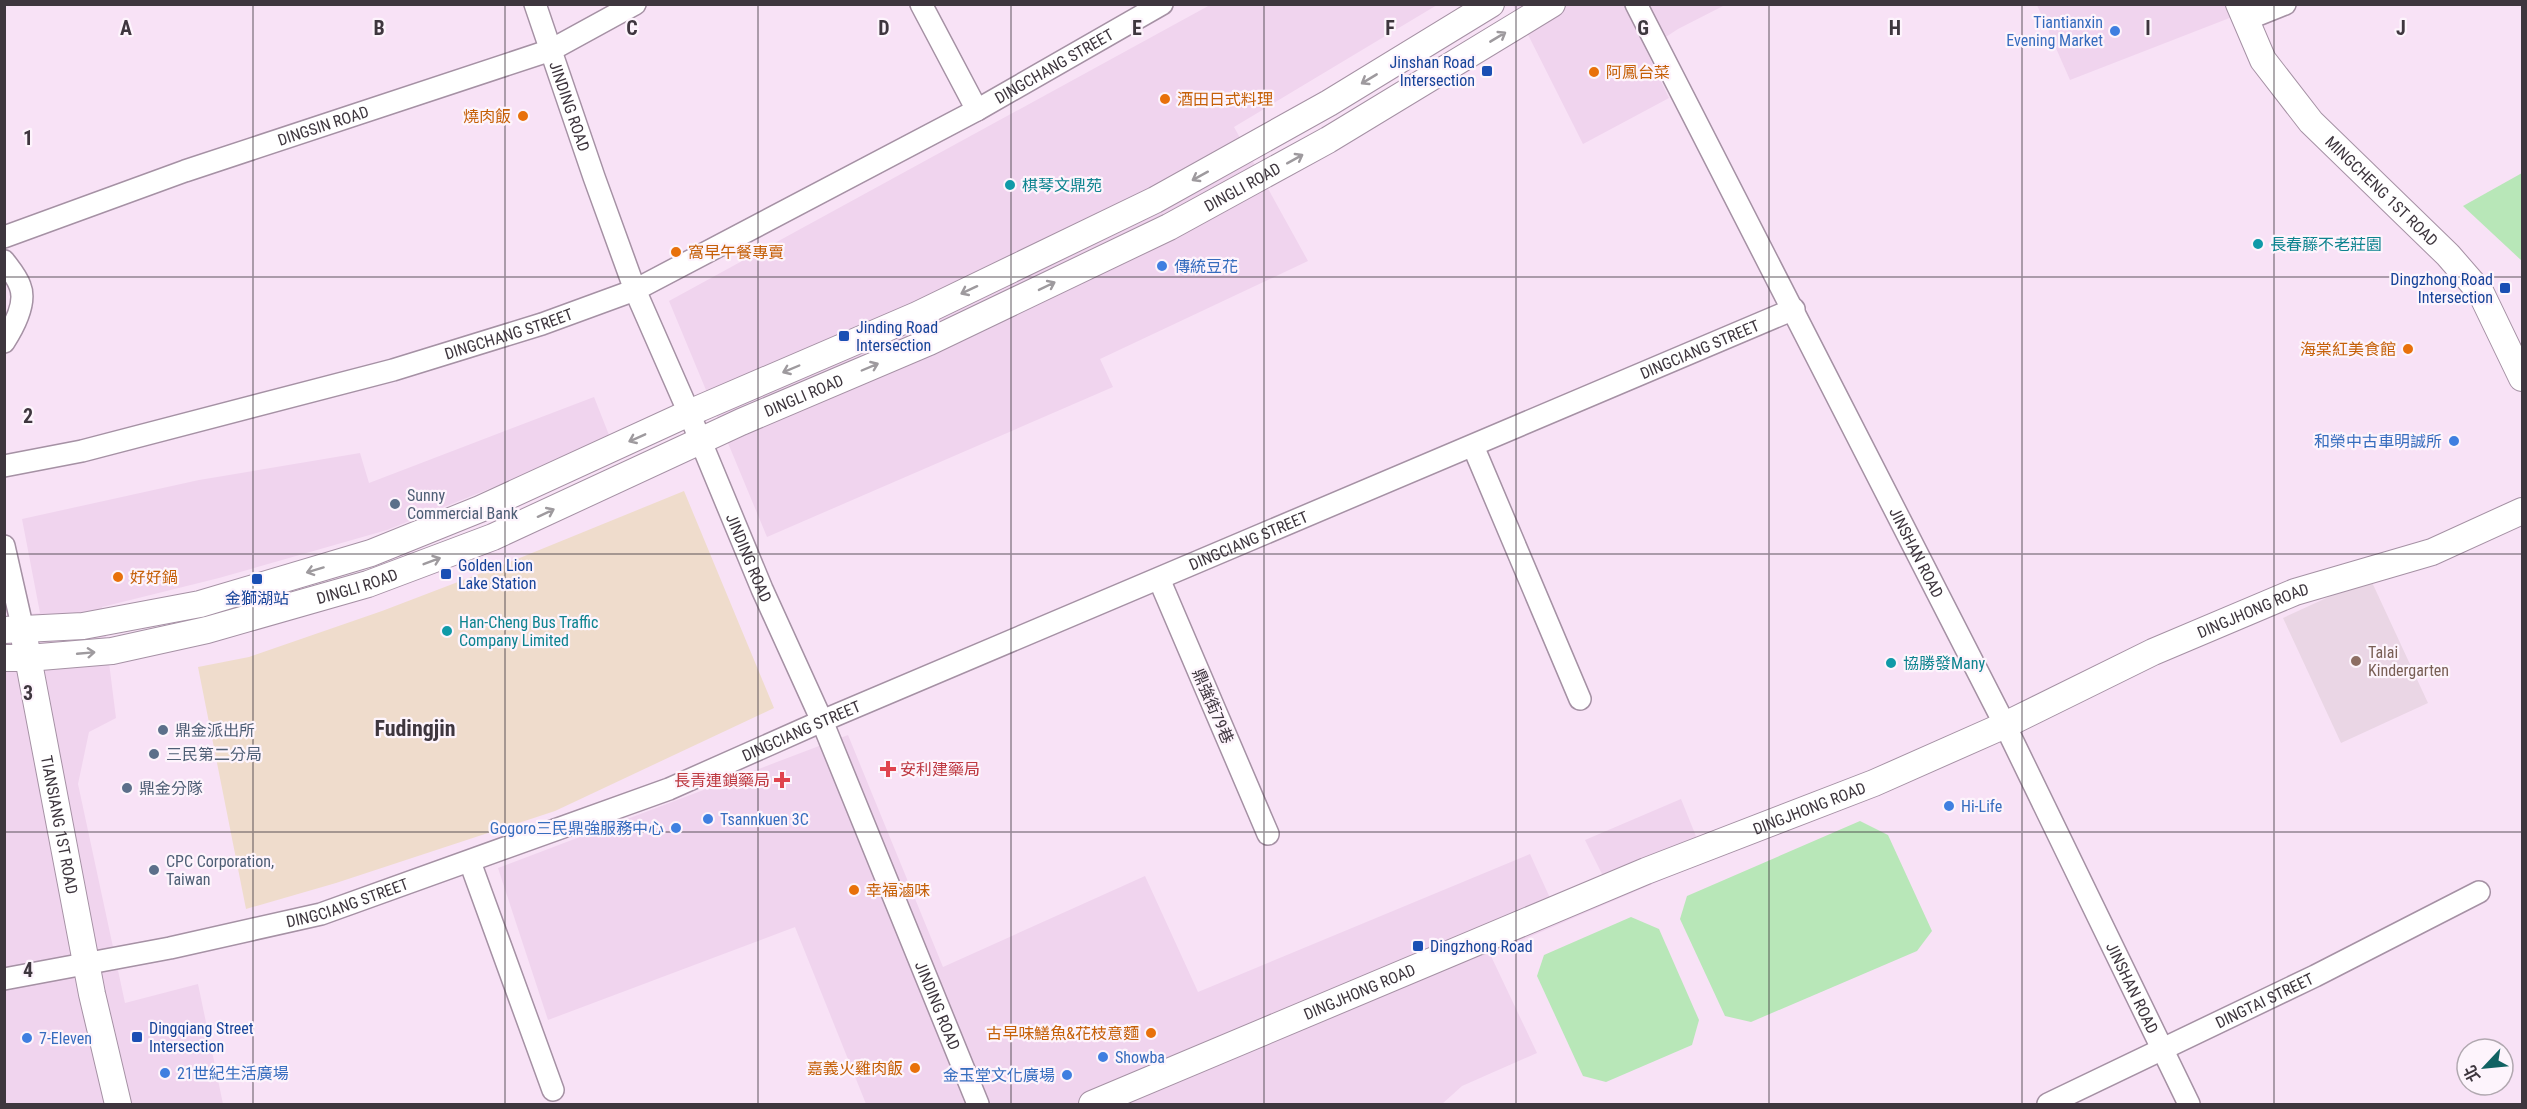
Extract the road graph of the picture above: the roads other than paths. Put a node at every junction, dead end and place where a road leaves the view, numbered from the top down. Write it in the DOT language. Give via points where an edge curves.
graph roads {
  1 [pos="536,4"];
  2 [pos="635,4"];
  3 [pos="921,4"];
  4 [pos="1162,4"];
  5 [pos="1491,4"];
  6 [pos="1552,4"];
  7 [pos="1636,4"];
  8 [pos="2285,4"];
  9 [pos="2242,12"];
  10 [pos="551,50"];
  11 [pos="977,110"];
  12 [pos="4,237"];
  13 [pos="4,261"];
  14 [pos="635,290"];
  15 [pos="1794,309"];
  16 [pos="4,342"];
  17 [pos="2523,378"];
  18 [pos="689,413"];
  19 [pos="701,441"];
  20 [pos="1473,446"];
  21 [pos="4,466"];
  22 [pos="2523,511"];
  23 [pos="4,546"];
  24 [pos="1159,579"];
  25 [pos="14,630"];
  26 [pos="16,658"];
  27 [pos="1580,699"];
  28 [pos="822,722"];
  29 [pos="2005,724"];
  30 [pos="1268,834"];
  31 [pos="470,862"];
  32 [pos="2479,892"];
  33 [pos="87,963"];
  34 [pos="4,979"];
  35 [pos="2164,1051"];
  36 [pos="553,1090"];
  37 [pos="118,1104"];
  38 [pos="978,1104"];
  39 [pos="1092,1104"];
  40 [pos="2048,1104"];
  41 [pos="2189,1104"];
  1 -- 10 [label="street, JINDING ROAD"];
  2 -- 10 [label="street, DINGSIN ROAD"];
  3 -- 11 [label="street, DINGCHANG STREET"];
  4 -- 11 [label="street, DINGCHANG STREET"];
  5 -- 18 [label="street, DINGLI ROAD, one-way" via="1329,103 1155,200 916,315"];
  19 -- 6 [label="street, DINGLI ROAD, one-way" via="929,342 1169,227 1328,140"];
  7 -- 15 [label="street, JINSHAN ROAD"];
  8 -- 9 [label="street"];
  9 -- 17 [label="street, MINGCHENG 1ST ROAD" via="2263,60 2312,122 2448,255 2481,293"];
  10 -- 12 [label="street, DINGSIN ROAD" via="185,171"];
  10 -- 14 [label="street, JINDING ROAD"];
  11 -- 14 [label="street, DINGCHANG STREET"];
  13 -- 16 [label="street" via="22,296"];
  14 -- 18 [label="street, JINDING ROAD"];
  14 -- 21 [label="street, DINGCHANG STREET" via="542,324 393,370 82,451"];
  15 -- 20 [label="street, DINGCIANG STREET"];
  15 -- 29 [label="street, JINSHAN ROAD"];
  18 -- 19 [label="street, JINDING ROAD"];
  18 -- 25 [label="street, DINGLI ROAD, one-way" via="480,509 371,553 200,604 83,626"];
  26 -- 19 [label="street, DINGLI ROAD, one-way" via="112,651 207,630 368,584 493,537"];
  19 -- 28 [label="street, JINDING ROAD"];
  20 -- 24 [label="street, DINGCIANG STREET"];
  20 -- 27 [label="street"];
  22 -- 29 [label="street, DINGJHONG ROAD" via="2432,552 2295,592 2153,652"];
  23 -- 25 [label="street, TIANSIANG 1ST ROAD"];
  24 -- 28 [label="street, DINGCIANG STREET"];
  24 -- 30 [label="street, 鼎強街79巷"];
  25 -- 26 [label="street, TIANSIANG 1ST ROAD"];
  26 -- 33 [label="street, TIANSIANG 1ST ROAD"];
  28 -- 31 [label="street, DINGCIANG STREET" via="669,789"];
  28 -- 38 [label="street, JINDING ROAD"];
  29 -- 35 [label="street, JINSHAN ROAD"];
  29 -- 39 [label="street, DINGJHONG ROAD" via="1874,783 1646,871"];
  31 -- 33 [label="street, DINGCIANG STREET" via="321,914"];
  31 -- 36 [label="street"];
  32 -- 35 [label="street, DINGTAI STREET"];
  33 -- 34 [label="street, DINGCIANG STREET"];
  33 -- 37 [label="street, TIANSIANG 1ST ROAD"];
  35 -- 40 [label="street, DINGTAI STREET"];
  35 -- 41 [label="street, JINSHAN ROAD"];
}
